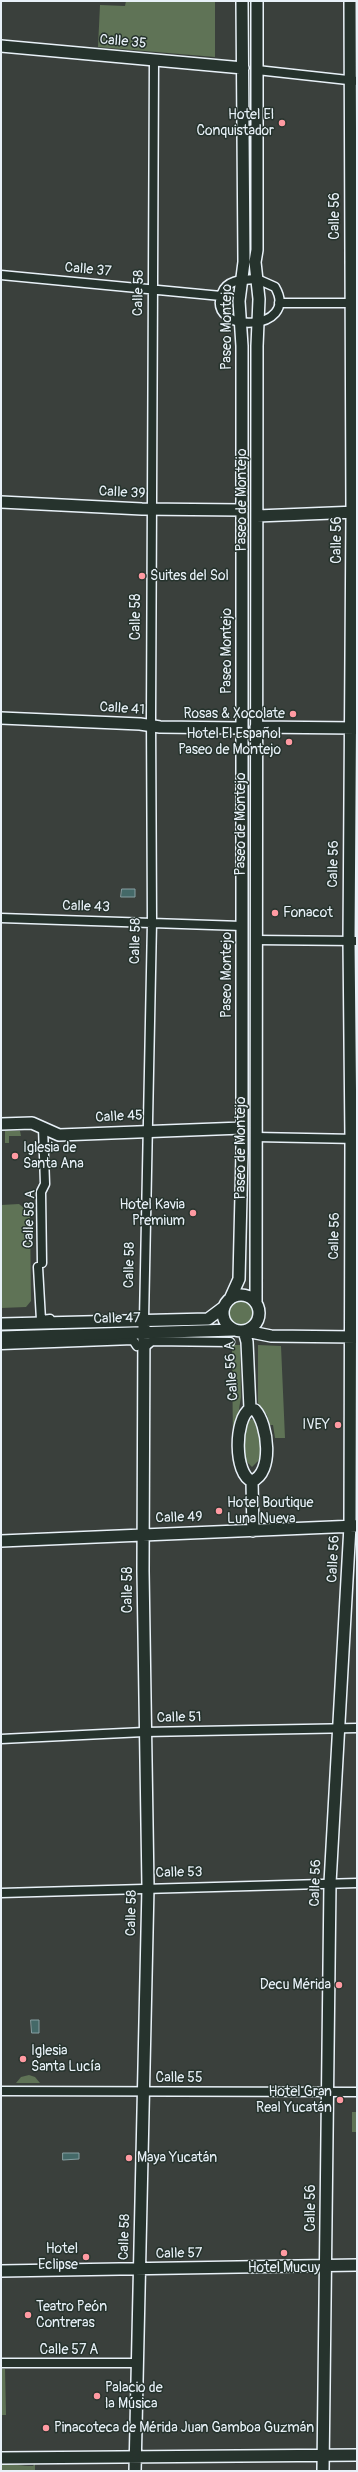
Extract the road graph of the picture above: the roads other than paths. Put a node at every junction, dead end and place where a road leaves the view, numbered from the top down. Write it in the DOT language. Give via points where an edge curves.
graph roads {
  1 [pos="242,1"];
  2 [pos="257,1"];
  3 [pos="350,1"];
  4 [pos="1,46"];
  5 [pos="154,60"];
  6 [pos="242,68"];
  7 [pos="257,70"];
  8 [pos="354,81"];
  9 [pos="1,275"];
  10 [pos="257,279"];
  11 [pos="242,280"];
  12 [pos="153,290"];
  13 [pos="221,296"];
  14 [pos="279,303"];
  15 [pos="354,303"];
  16 [pos="258,322"];
  17 [pos="241,323"];
  18 [pos="1,502"];
  19 [pos="152,509"];
  20 [pos="242,510"];
  21 [pos="354,512"];
  22 [pos="257,516"];
  23 [pos="1,718"];
  24 [pos="151,726"];
  25 [pos="256,727"];
  26 [pos="242,728"];
  27 [pos="354,728"];
  28 [pos="1,918"];
  29 [pos="152,922"];
  30 [pos="242,926"];
  31 [pos="256,940"];
  32 [pos="353,941"];
  33 [pos="1,1124"];
  34 [pos="43,1128"];
  35 [pos="242,1128"];
  36 [pos="147,1130"];
  37 [pos="256,1137"];
  38 [pos="354,1139"];
  39 [pos="227,1303"];
  40 [pos="256,1303"];
  41 [pos="132,1316"];
  42 [pos="144,1320"];
  43 [pos="109,1321"];
  44 [pos="1,1324"];
  45 [pos="241,1331"];
  46 [pos="143,1334"];
  47 [pos="109,1335"];
  48 [pos="1,1337"];
  49 [pos="353,1337"];
  50 [pos="230,1342"];
  51 [pos="1,1345"];
  52 [pos="138,1346"];
  53 [pos="146,1346"];
  54 [pos="250,1410"];
  55 [pos="252,1481"];
  56 [pos="354,1526"];
  57 [pos="253,1531"];
  58 [pos="143,1534"];
  59 [pos="1,1541"];
  60 [pos="339,1728"];
  61 [pos="357,1728"];
  62 [pos="144,1732"];
  63 [pos="1,1739"];
  64 [pos="330,1883"];
  65 [pos="357,1883"];
  66 [pos="148,1887"];
  67 [pos="1,1893"];
  68 [pos="1,2091"];
  69 [pos="143,2091"];
  70 [pos="327,2091"];
  71 [pos="357,2092"];
  72 [pos="326,2265"];
  73 [pos="357,2265"];
  74 [pos="138,2270"];
  75 [pos="1,2272"];
  76 [pos="1,2363"];
  77 [pos="137,2363"];
  78 [pos="357,2454"];
  79 [pos="323,2455"];
  80 [pos="1,2458"];
  81 [pos="136,2458"];
  82 [pos="135,2471"];
  83 [pos="323,2471"];
  1 -- 6 [label="street, Paseo Montejo"];
  2 -- 7 [label="street"];
  3 -- 8 [label="street, Calle 56"];
  4 -- 5 [label="street, Calle 35"];
  5 -- 6 [label="street, Calle 35"];
  5 -- 12 [label="street, Calle 58"];
  6 -- 11 [label="street, Paseo Montejo"];
  7 -- 8 [label="street"];
  7 -- 10 [label="street"];
  8 -- 15 [label="street, Calle 56"];
  9 -- 12 [label="street, Calle 37"];
  10 -- 11 [label="street"];
  10 -- 14 [label="street" via="275,287"];
  10 -- 16 [label="street"];
  11 -- 13 [label="street" via="226,286"];
  11 -- 17 [label="street, Paseo Montejo" via="239,301"];
  12 -- 13 [label="street, Calle 37"];
  12 -- 19 [label="street, Calle 58"];
  13 -- 17 [label="street" via="224,312 230,319"];
  14 -- 15 [label="street"];
  14 -- 16 [label="street" via="274,315"];
  15 -- 21 [label="street, Calle 56"];
  16 -- 17 [label="street"];
  16 -- 22 [label="street, Paseo de Montejo"];
  17 -- 20 [label="street, Paseo Montejo"];
  18 -- 19 [label="street, Calle 39"];
  19 -- 20 [label="street, Calle 39"];
  19 -- 24 [label="street, Calle 58"];
  20 -- 26 [label="street, Paseo Montejo"];
  21 -- 22 [label="street"];
  21 -- 27 [label="street, Calle 56"];
  22 -- 25 [label="street, Paseo de Montejo"];
  23 -- 24 [label="street, Calle 41"];
  24 -- 26 [label="street, Calle 41"];
  24 -- 29 [label="street, Calle 58"];
  25 -- 27 [label="street"];
  25 -- 31 [label="street, Paseo de Montejo"];
  26 -- 30 [label="street, Paseo Montejo"];
  27 -- 32 [label="street, Calle 56"];
  28 -- 29 [label="street, Calle 43"];
  29 -- 30 [label="street, Calle 43"];
  29 -- 36 [label="street, Calle 58"];
  30 -- 35 [label="street, Paseo Montejo"];
  31 -- 32 [label="street"];
  31 -- 37 [label="street, Paseo de Montejo"];
  32 -- 38 [label="street, Calle 56"];
  33 -- 34 [label="street, Calle 45" via="32,1123"];
  34 -- 36 [label="street, Calle 45" via="59,1135"];
  34 -- 41 [label="street, Calle 58 A" via="45,1184 42,1192 41,1320"];
  35 -- 36 [label="street, Calle 45"];
  35 -- 39 [label="street, Paseo Montejo" via="239,1279"];
  36 -- 42 [label="street, Calle 58"];
  37 -- 38 [label="street"];
  37 -- 40 [label="street, Paseo de Montejo"];
  38 -- 49 [label="street, Calle 56"];
  39 -- 40 [label="street" via="241,1295"];
  39 -- 42 [label="street, Calle 47" via="208,1319"];
  39 -- 45 [label="street" via="224,1321"];
  40 -- 45 [label="street" via="259,1317 254,1326"];
  42 -- 43 [label="street, Calle 47"];
  42 -- 46 [label="street, Calle 58"];
  43 -- 44 [label="street, Calle 47"];
  43 -- 47 [label="street"];
  45 -- 46 [label="street, Calle 47"];
  45 -- 49 [label="street, Calle 47" via="271,1336"];
  45 -- 54 [label="street, Calle 56 A" via="247,1342"];
  46 -- 47 [label="street, Calle 47"];
  46 -- 58 [label="street, Calle 58"];
  47 -- 48 [label="street, Calle 47"];
  49 -- 56 [label="street, Calle 56"];
  50 -- 53 [label="street" via="152,1341"];
  51 -- 52 [label="street" via="133,1340"];
  54 -- 55 [label="street, Calle 56 A" via="241,1420 239,1451 243,1471"];
  54 -- 55 [label="street, Calle 56 A" via="257,1413 262,1422 266,1447 261,1473"];
  55 -- 57 [label="street"];
  56 -- 57 [label="street, Calle 49"];
  56 -- 60 [label="street, Calle 56"];
  57 -- 58 [label="street, Calle 49"];
  58 -- 59 [label="street, Calle 49"];
  58 -- 62 [label="street, Calle 58"];
  60 -- 61 [label="street, Calle 51"];
  60 -- 62 [label="street, Calle 51"];
  60 -- 64 [label="street, Calle 56"];
  62 -- 63 [label="street, Calle 51"];
  62 -- 66 [label="street, Calle 58"];
  64 -- 65 [label="street, Calle 53"];
  64 -- 66 [label="street, Calle 53"];
  64 -- 70 [label="street, Calle 56"];
  66 -- 67 [label="street, Calle 53"];
  66 -- 69 [label="street, Calle 58"];
  68 -- 69 [label="street, Calle 55"];
  69 -- 70 [label="street, Calle 55"];
  69 -- 74 [label="street, Calle 58"];
  70 -- 71 [label="street, Calle 55"];
  70 -- 72 [label="street, Calle 56"];
  72 -- 73 [label="street, Calle 57"];
  72 -- 74 [label="street, Calle 57"];
  72 -- 79 [label="street, Calle 56"];
  74 -- 75 [label="street, Calle 57"];
  74 -- 77 [label="street, Calle 58"];
  76 -- 77 [label="street, Calle 57 A"];
  77 -- 81 [label="street, Calle 58"];
  78 -- 79 [label="street"];
  79 -- 81 [label="street"];
  79 -- 83 [label="street, Calle 56"];
  80 -- 81 [label="street"];
  81 -- 82 [label="street, Calle 58"];
}
